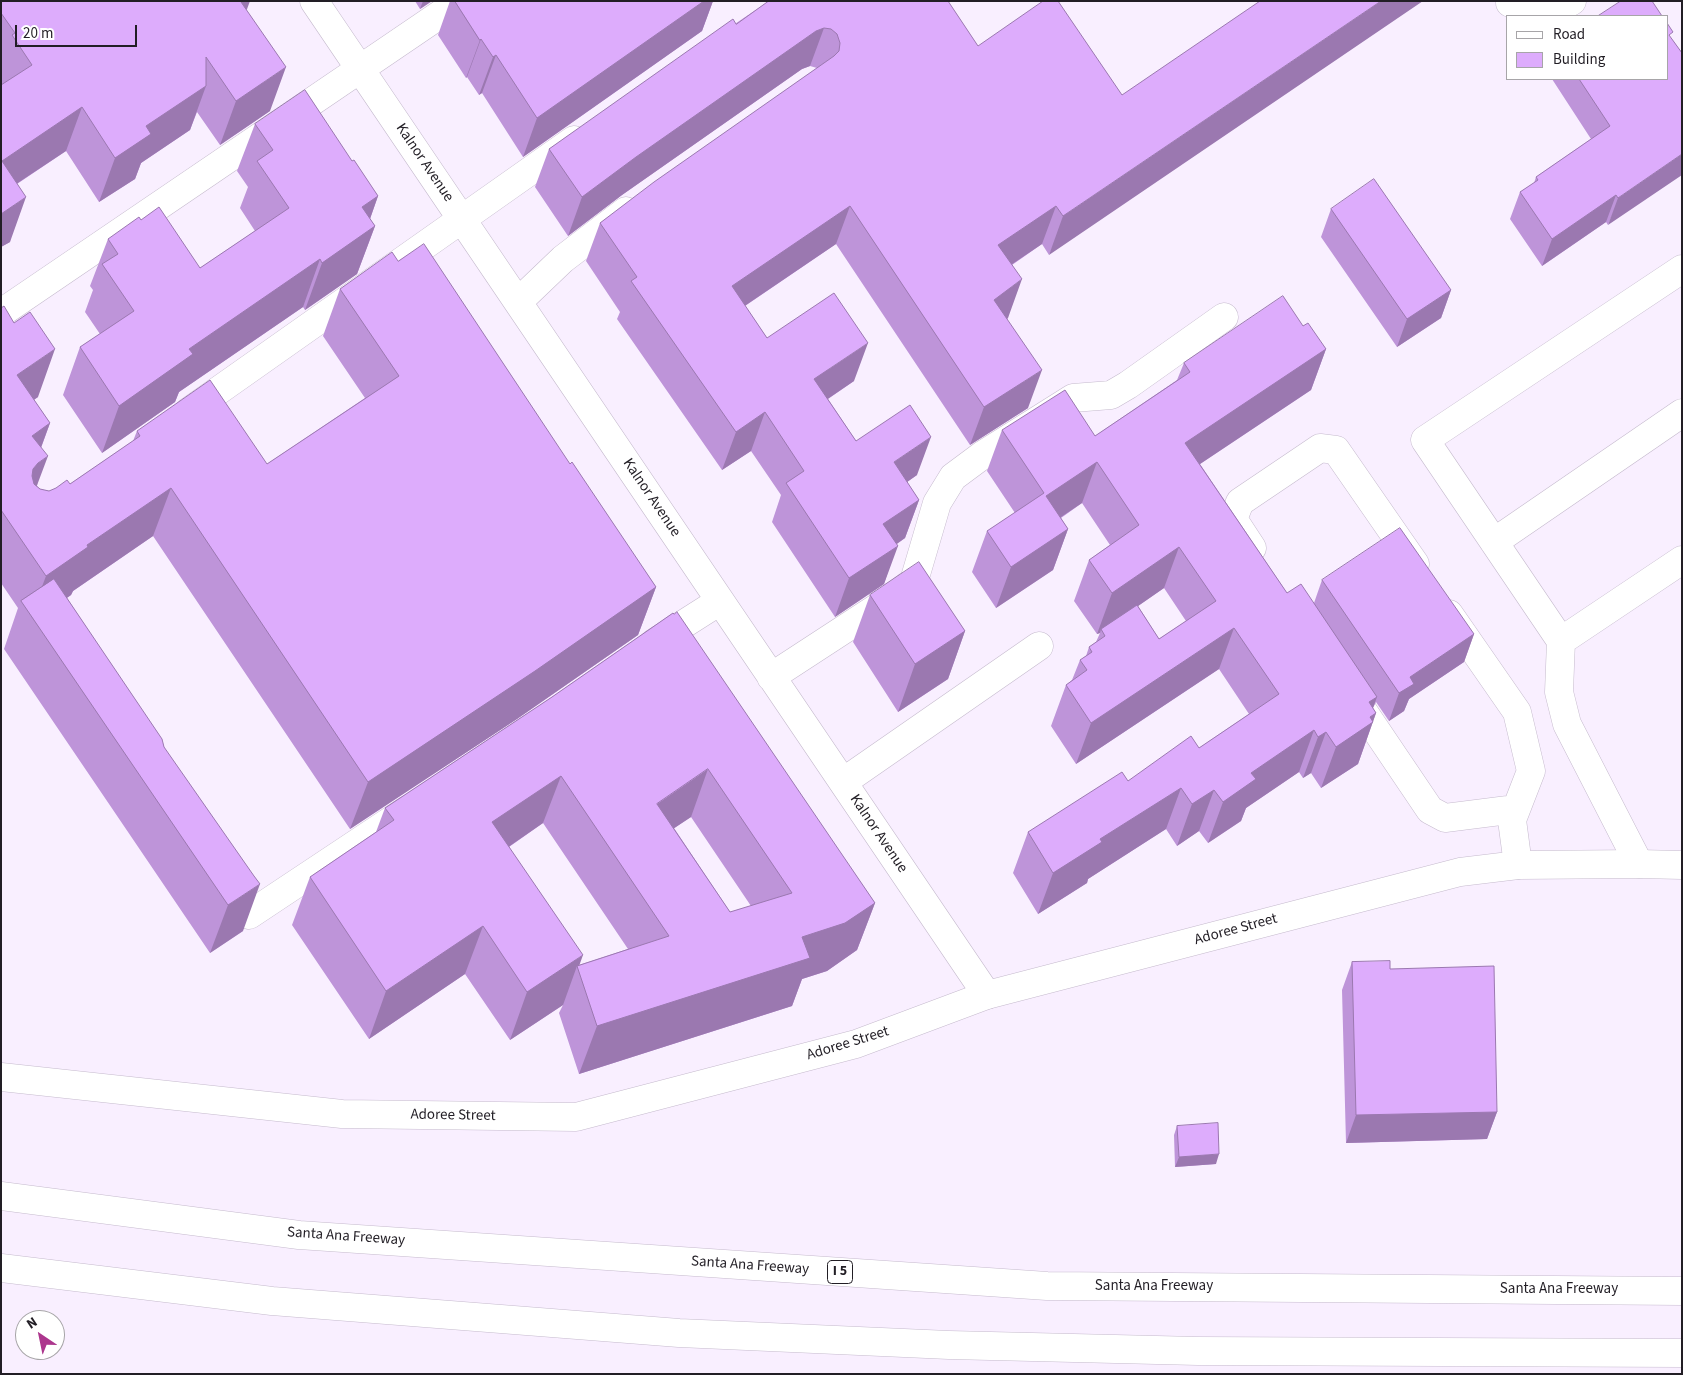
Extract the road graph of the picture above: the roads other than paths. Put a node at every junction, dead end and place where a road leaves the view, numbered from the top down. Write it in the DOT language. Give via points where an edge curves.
graph roads {
  1 [pos="314,1"];
  2 [pos="460,1"];
  3 [pos="1572,1"];
  4 [pos="1510,3"];
  5 [pos="360,69"];
  6 [pos="592,127"];
  7 [pos="646,197"];
  8 [pos="462,219"];
  9 [pos="1682,270"];
  10 [pos="518,302"];
  11 [pos="1,313"];
  12 [pos="1224,317"];
  13 [pos="1682,414"];
  14 [pos="168,425"];
  15 [pos="1494,542"];
  16 [pos="1682,560"];
  17 [pos="1266,568"];
  18 [pos="720,600"];
  19 [pos="1561,642"];
  20 [pos="1039,646"];
  21 [pos="632,659"];
  22 [pos="1337,673"];
  23 [pos="772,677"];
  24 [pos="843,782"];
  25 [pos="428,797"];
  26 [pos="1516,810"];
  27 [pos="1639,864"];
  28 [pos="1682,865"];
  29 [pos="1518,866"];
  30 [pos="216,867"];
  31 [pos="987,995"];
  32 [pos="1,1076"];
  33 [pos="1,1196"];
  34 [pos="1,1268"];
  35 [pos="1682,1292"];
  36 [pos="1682,1353"];
  1 -- 5 [label="main road, Kalnor Avenue"];
  2 -- 5 [label="main road"];
  3 -- 4 [label="main road" via="1565,5"];
  5 -- 8 [label="main road, Kalnor Avenue"];
  5 -- 11 [label="main road"];
  6 -- 8 [label="main road"];
  7 -- 10 [label="main road" via="563,259"];
  8 -- 10 [label="main road, Kalnor Avenue"];
  8 -- 14 [label="main road"];
  9 -- 15 [label="main road" via="1425,440"];
  10 -- 18 [label="main road, Kalnor Avenue"];
  12 -- 23 [label="main road" via="1128,386 1111,395 1073,398 953,477 937,503 914,582"];
  13 -- 15 [label="main road"];
  15 -- 19 [label="main road"];
  16 -- 19 [label="main road"];
  17 -- 26 [label="main road" via="1233,519 1240,502 1320,448 1336,450 1517,712 1531,771"];
  18 -- 21 [label="main road"];
  18 -- 23 [label="main road, Kalnor Avenue"];
  19 -- 27 [label="main road" via="1559,692 1567,724"];
  20 -- 24 [label="main road"];
  22 -- 26 [label="main road" via="1430,810 1445,818"];
  23 -- 24 [label="main road, Kalnor Avenue"];
  24 -- 31 [label="main road, Kalnor Avenue"];
  25 -- 30 [label="main road" via="249,915"];
  26 -- 29 [label="main road" via="1512,820"];
  27 -- 28 [label="main road, Adoree Street"];
  27 -- 29 [label="main road, Adoree Street"];
  29 -- 31 [label="main road, Adoree Street" via="1460,872"];
  31 -- 32 [label="main road, Adoree Street" via="856,1044 576,1117 342,1114"];
  33 -- 35 [label="main road, Santa Ana Freeway / I 5" via="299,1235 1046,1286"];
  34 -- 36 [label="main road" via="272,1301 688,1333 950,1345 1198,1351"];
}
